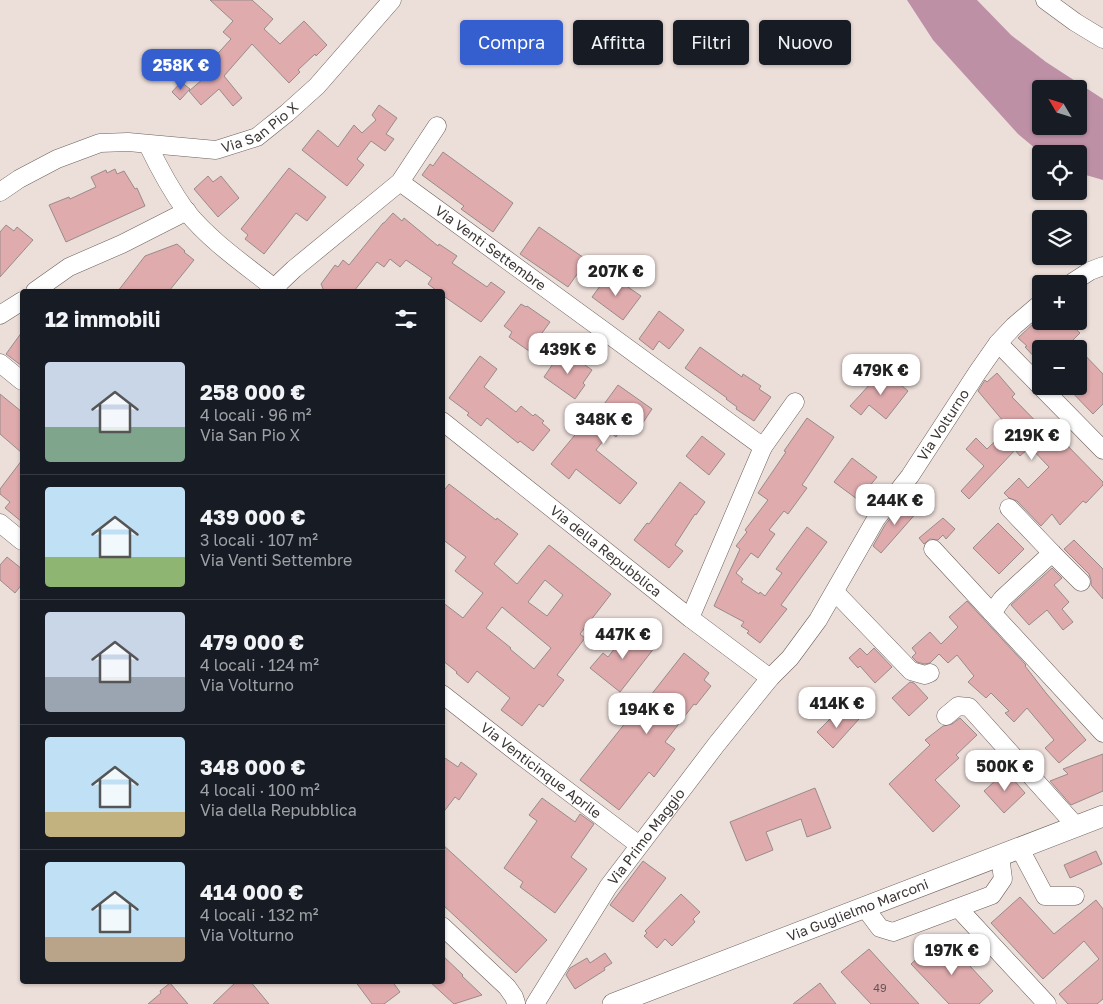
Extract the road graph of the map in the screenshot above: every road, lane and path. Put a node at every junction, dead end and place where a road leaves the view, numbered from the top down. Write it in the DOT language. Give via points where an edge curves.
graph roads {
  1 [pos="392,0"];
  2 [pos="1045,0"];
  3 [pos="1103,39"];
  4 [pos="437,126"];
  5 [pos="148,145"];
  6 [pos="400,182"];
  7 [pos="0,192"];
  8 [pos="187,211"];
  9 [pos="1103,266"];
  10 [pos="1084,275"];
  11 [pos="38,289"];
  12 [pos="275,289"];
  13 [pos="277,289"];
  14 [pos="20,302"];
  15 [pos="1032,311"];
  16 [pos="0,315"];
  17 [pos="998,344"];
  18 [pos="0,363"];
  19 [pos="20,379"];
  20 [pos="795,402"];
  21 [pos="445,423"];
  22 [pos="763,447"];
  23 [pos="1103,450"];
  24 [pos="1010,508"];
  25 [pos="0,523"];
  26 [pos="20,539"];
  27 [pos="933,549"];
  28 [pos="1052,553"];
  29 [pos="1081,582"];
  30 [pos="835,592"];
  31 [pos="992,613"];
  32 [pos="690,618"];
  33 [pos="930,673"];
  34 [pos="770,678"];
  35 [pos="445,696"];
  36 [pos="946,716"];
  37 [pos="1103,733"];
  38 [pos="1103,816"];
  39 [pos="1076,826"];
  40 [pos="640,845"];
  41 [pos="1010,852"];
  42 [pos="1075,896"];
  43 [pos="865,908"];
  44 [pos="958,908"];
  45 [pos="445,929"];
  46 [pos="516,1004"];
  47 [pos="528,1004"];
  48 [pos="536,1004"];
  49 [pos="613,1004"];
  50 [pos="1047,1004"];
  1 -- 5 [label="street, Via San Pio X" via="317,86 257,137 216,150"];
  2 -- 3 [label="street"];
  4 -- 6 [label="street"];
  5 -- 7 [label="street, Via San Pio X" via="128,142 100,144 57,159"];
  5 -- 8 [label="street" via="162,174"];
  6 -- 13 [label="street" via="302,263"];
  6 -- 22 [label="street, Via Venti Settembre"];
  8 -- 11 [label="street" via="69,267"];
  8 -- 12 [label="street" via="225,250"];
  9 -- 10 [label="street"];
  14 -- 16 [label="street"];
  15 -- 17 [label="street, Via Volturno"];
  17 -- 23 [label="street"];
  17 -- 30 [label="street, Via Volturno" via="910,476 876,519"];
  18 -- 19 [label="street"];
  20 -- 22 [label="street"];
  21 -- 32 [label="street, Via della Repubblica"];
  22 -- 32 [label="street"];
  24 -- 28 [label="street"];
  25 -- 26 [label="street"];
  27 -- 31 [label="street"];
  28 -- 29 [label="street"];
  28 -- 31 [label="street" via="1002,599"];
  30 -- 33 [label="street" via="912,671 925,675"];
  30 -- 34 [label="street, Via Volturno" via="790,658"];
  31 -- 37 [label="street"];
  32 -- 34 [label="street, Via della Repubblica"];
  34 -- 40 [label="street, Via Primo Maggio"];
  35 -- 40 [label="street, Via Venticinque Aprile"];
  36 -- 39 [label="street" via="958,706 969,707"];
  38 -- 39 [label="main road, Via Guglielmo Marconi"];
  39 -- 41 [label="main road, Via Guglielmo Marconi"];
  40 -- 48 [label="street, Via Primo Maggio" via="608,887"];
  41 -- 42 [label="street" via="1045,896"];
  41 -- 43 [label="main road, Via Guglielmo Marconi"];
  41 -- 44 [label="street" via="1003,879 992,895"];
  43 -- 44 [label="street" via="880,928 893,932"];
  43 -- 49 [label="main road, Via Guglielmo Marconi"];
  44 -- 50 [label="street"];
  45 -- 46 [label="street" via="507,987"];
  46 -- 47 [label="street" via="523,1001"];
}
